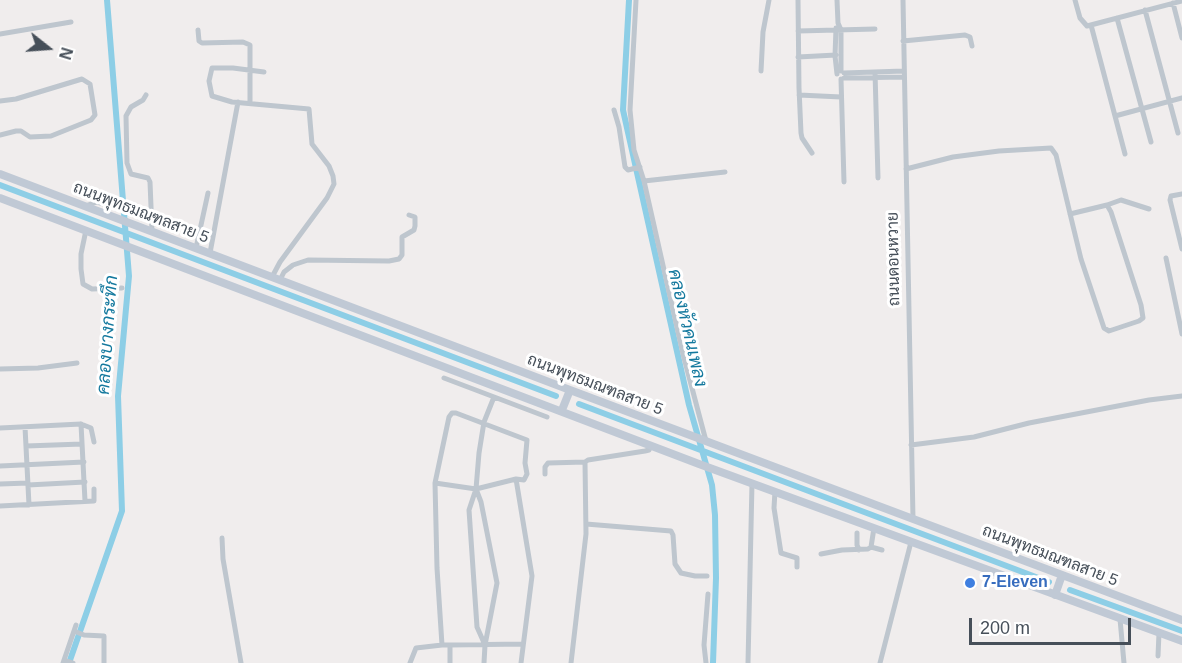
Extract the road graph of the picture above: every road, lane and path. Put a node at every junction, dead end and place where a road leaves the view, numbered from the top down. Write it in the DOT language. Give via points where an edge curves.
graph roads {
  1 [pos="636,0"];
  2 [pos="769,0"];
  3 [pos="798,0"];
  4 [pos="837,0"];
  5 [pos="903,0"];
  6 [pos="1075,0"];
  7 [pos="1149,0"];
  8 [pos="1178,2"];
  9 [pos="1148,9"];
  10 [pos="1117,18"];
  11 [pos="71,22"];
  12 [pos="1091,26"];
  13 [pos="875,29"];
  14 [pos="198,30"];
  15 [pos="798,31"];
  16 [pos="838,31"];
  17 [pos="0,34"];
  18 [pos="1182,38"];
  19 [pos="903,41"];
  20 [pos="972,46"];
  21 [pos="838,55"];
  22 [pos="798,57"];
  23 [pos="250,71"];
  24 [pos="761,71"];
  25 [pos="264,72"];
  26 [pos="904,74"];
  27 [pos="841,75"];
  28 [pos="875,75"];
  29 [pos="146,95"];
  30 [pos="799,95"];
  31 [pos="841,97"];
  32 [pos="1182,98"];
  33 [pos="0,100"];
  34 [pos="1169,101"];
  35 [pos="238,102"];
  36 [pos="250,103"];
  37 [pos="1142,109"];
  38 [pos="614,110"];
  39 [pos="1115,116"];
  40 [pos="1178,133"];
  41 [pos="0,135"];
  42 [pos="1151,142"];
  43 [pos="812,153"];
  44 [pos="1125,154"];
  45 [pos="636,168"];
  46 [pos="906,169"];
  47 [pos="725,172"];
  48 [pos="0,174"];
  49 [pos="878,178"];
  50 [pos="644,180"];
  51 [pos="844,182"];
  52 [pos="208,193"];
  53 [pos="1182,194"];
  54 [pos="0,198"];
  55 [pos="1107,204"];
  56 [pos="85,206"];
  57 [pos="111,206"];
  58 [pos="1149,209"];
  59 [pos="1070,214"];
  60 [pos="409,215"];
  61 [pos="86,230"];
  62 [pos="152,231"];
  63 [pos="196,248"];
  64 [pos="1182,249"];
  65 [pos="210,253"];
  66 [pos="1166,258"];
  67 [pos="276,279"];
  68 [pos="122,288"];
  69 [pos="1182,334"];
  70 [pos="77,363"];
  71 [pos="0,369"];
  72 [pos="444,378"];
  73 [pos="570,390"];
  74 [pos="524,396"];
  75 [pos="1182,396"];
  76 [pos="495,398"];
  77 [pos="520,407"];
  78 [pos="562,410"];
  79 [pos="547,417"];
  80 [pos="81,424"];
  81 [pos="485,424"];
  82 [pos="25,427"];
  83 [pos="0,428"];
  84 [pos="706,441"];
  85 [pos="94,442"];
  86 [pos="82,444"];
  87 [pos="651,445"];
  88 [pos="911,445"];
  89 [pos="26,446"];
  90 [pos="84,462"];
  91 [pos="585,462"];
  92 [pos="27,464"];
  93 [pos="0,466"];
  94 [pos="545,474"];
  95 [pos="516,479"];
  96 [pos="85,482"];
  97 [pos="435,483"];
  98 [pos="752,483"];
  99 [pos="0,484"];
  100 [pos="28,484"];
  101 [pos="94,489"];
  102 [pos="476,489"];
  103 [pos="774,491"];
  104 [pos="85,501"];
  105 [pos="29,505"];
  106 [pos="0,506"];
  107 [pos="912,518"];
  108 [pos="586,524"];
  109 [pos="874,528"];
  110 [pos="857,533"];
  111 [pos="222,538"];
  112 [pos="911,542"];
  113 [pos="871,547"];
  114 [pos="859,550"];
  115 [pos="882,550"];
  116 [pos="822,554"];
  117 [pos="797,567"];
  118 [pos="1062,575"];
  119 [pos="707,576"];
  120 [pos="708,594"];
  121 [pos="1055,595"];
  122 [pos="1120,619"];
  123 [pos="1182,620"];
  124 [pos="1159,633"];
  125 [pos="1182,641"];
  126 [pos="523,644"];
  127 [pos="442,645"];
  128 [pos="450,645"];
  129 [pos="485,645"];
  130 [pos="1158,656"];
  131 [pos="64,661"];
  132 [pos="413,661"];
  133 [pos="73,663"];
  134 [pos="104,663"];
  135 [pos="241,663"];
  136 [pos="450,663"];
  137 [pos="484,663"];
  138 [pos="521,663"];
  139 [pos="571,663"];
  140 [pos="706,663"];
  141 [pos="748,663"];
  142 [pos="880,663"];
  143 [pos="1124,663"];
  1 -- 45 [label="street" via="630,110"];
  2 -- 24 [label="street"];
  3 -- 15 [label="street"];
  4 -- 16 [label="street"];
  5 -- 19 [label="street, ถนนดอนหวาย"];
  6 -- 12 [label="street" via="1082,22"];
  7 -- 9 [label="street"];
  8 -- 9 [label="street"];
  8 -- 18 [label="street"];
  9 -- 10 [label="street"];
  9 -- 34 [label="street"];
  10 -- 12 [label="street"];
  10 -- 37 [label="street"];
  11 -- 17 [label="street"];
  12 -- 39 [label="street"];
  13 -- 16 [label="street"];
  14 -- 23 [label="street" via="202,43 247,43 251,51"];
  15 -- 16 [label="street"];
  15 -- 22 [label="street"];
  16 -- 21 [label="street"];
  19 -- 20 [label="street" via="965,35 970,37"];
  19 -- 26 [label="street, ถนนดอนหวาย"];
  21 -- 22 [label="street"];
  21 -- 27 [label="street"];
  22 -- 30 [label="street"];
  23 -- 25 [label="street"];
  23 -- 35 [label="street" via="217,67 210,73 212,96"];
  23 -- 36 [label="street"];
  26 -- 28 [label="street"];
  26 -- 46 [label="street, ถนนดอนหวาย"];
  27 -- 28 [label="street"];
  27 -- 31 [label="street"];
  28 -- 49 [label="street"];
  29 -- 62 [label="street" via="126,116 127,163 131,174 150,182"];
  30 -- 31 [label="street"];
  30 -- 43 [label="street" via="802,138"];
  31 -- 51 [label="street"];
  32 -- 34 [label="street"];
  33 -- 41 [label="street" via="16,99 82,79 90,84 95,116 51,136 30,137 21,131"];
  34 -- 37 [label="street"];
  34 -- 40 [label="street"];
  35 -- 36 [label="street"];
  35 -- 65 [label="street"];
  36 -- 67 [label="street" via="309,109 312,144 333,176 332,189 280,262"];
  37 -- 39 [label="street"];
  37 -- 42 [label="street"];
  38 -- 45 [label="street" via="625,167"];
  39 -- 44 [label="street"];
  45 -- 50 [label="street"];
  46 -- 59 [label="street" via="953,158 1051,148"];
  46 -- 88 [label="street, ถนนดอนหวาย"];
  47 -- 50 [label="street"];
  48 -- 56 [label="main road, ถนนพุทธมณฑลสาย 5"];
  50 -- 84 [label="street"];
  52 -- 63 [label="street"];
  53 -- 64 [label="street" via="1171,196 1170,200"];
  54 -- 61 [label="main road, ถนนพุทธมณฑลสาย 5"];
  55 -- 58 [label="street" via="1121,200"];
  55 -- 59 [label="street"];
  55 -- 59 [label="street" via="1143,314 1139,321 1108,331 1081,259"];
  56 -- 57 [label="street" via="97,202"];
  56 -- 62 [label="main road, ถนนพุทธมณฑลสาย 5"];
  60 -- 67 [label="street" via="415,217 414,230 402,237 399,259 308,260 293,265"];
  61 -- 68 [label="street" via="81,254 83,284 92,289"];
  61 -- 74 [label="main road, ถนนพุทธมณฑลสาย 5"];
  62 -- 63 [label="main road, ถนนพุทธมณฑลสาย 5"];
  63 -- 65 [label="main road, ถนนพุทธมณฑลสาย 5"];
  65 -- 67 [label="main road, ถนนพุทธมณฑลสาย 5"];
  66 -- 69 [label="street"];
  67 -- 73 [label="main road, ถนนพุทธมณฑลสาย 5"];
  70 -- 71 [label="street"];
  72 -- 76 [label="street"];
  73 -- 78 [label="main road"];
  73 -- 84 [label="main road, ถนนพุทธมณฑลสาย 5"];
  74 -- 77 [label="street"];
  74 -- 78 [label="main road, ถนนพุทธมณฑลสาย 5"];
  75 -- 88 [label="street" via="1029,423 974,437"];
  76 -- 77 [label="street"];
  76 -- 81 [label="street"];
  77 -- 79 [label="street"];
  78 -- 87 [label="main road, ถนนพุทธมณฑลสาย 5"];
  80 -- 82 [label="street"];
  80 -- 85 [label="street" via="91,428"];
  80 -- 86 [label="street"];
  81 -- 95 [label="street" via="527,440 527,477"];
  81 -- 97 [label="street" via="452,413"];
  81 -- 102 [label="street"];
  82 -- 83 [label="street"];
  82 -- 89 [label="street"];
  84 -- 107 [label="main road, ถนนพุทธมณฑลสาย 5"];
  86 -- 89 [label="street"];
  86 -- 90 [label="street"];
  87 -- 91 [label="street" via="649,450"];
  87 -- 98 [label="main road, ถนนพุทธมณฑลสาย 5"];
  88 -- 107 [label="street, ถนนดอนหวาย"];
  89 -- 92 [label="street"];
  90 -- 92 [label="street"];
  90 -- 96 [label="street"];
  91 -- 94 [label="street" via="548,463"];
  91 -- 108 [label="street"];
  92 -- 93 [label="street"];
  92 -- 100 [label="street"];
  95 -- 102 [label="street"];
  95 -- 126 [label="street" via="532,576"];
  96 -- 100 [label="street"];
  96 -- 104 [label="street"];
  97 -- 102 [label="street"];
  97 -- 127 [label="street"];
  98 -- 103 [label="main road, ถนนพุทธมณฑลสาย 5"];
  98 -- 141 [label="street"];
  99 -- 100 [label="street"];
  100 -- 105 [label="street"];
  101 -- 104 [label="street" via="94,501"];
  102 -- 129 [label="street" via="470,510 473,577 477,627"];
  102 -- 129 [label="street" via="497,584"];
  103 -- 109 [label="main road, ถนนพุทธมณฑลสาย 5"];
  103 -- 117 [label="street" via="781,553 797,558"];
  104 -- 105 [label="street"];
  105 -- 106 [label="street"];
  107 -- 118 [label="main road, ถนนพุทธมณฑลสาย 5"];
  108 -- 119 [label="street" via="671,531 675,564 681,573"];
  108 -- 139 [label="street"];
  109 -- 112 [label="main road, ถนนพุทธมณฑลสาย 5"];
  109 -- 113 [label="street"];
  110 -- 114 [label="street"];
  111 -- 135 [label="street"];
  112 -- 121 [label="main road, ถนนพุทธมณฑลสาย 5"];
  112 -- 142 [label="street"];
  113 -- 114 [label="street"];
  113 -- 115 [label="street"];
  114 -- 116 [label="street"];
  118 -- 121 [label="main road"];
  118 -- 123 [label="main road, ถนนพุทธมณฑลสาย 5"];
  120 -- 140 [label="street"];
  121 -- 122 [label="main road, ถนนพุทธมณฑลสาย 5"];
  122 -- 124 [label="main road, ถนนพุทธมณฑลสาย 5"];
  122 -- 143 [label="street"];
  124 -- 125 [label="main road, ถนนพุทธมณฑลสาย 5"];
  124 -- 130 [label="street"];
  126 -- 129 [label="street"];
  126 -- 138 [label="street"];
  127 -- 128 [label="street"];
  127 -- 132 [label="street" via="416,648"];
  128 -- 129 [label="street"];
  128 -- 136 [label="street"];
  129 -- 137 [label="street"];
  131 -- 133 [label="street"];
  131 -- 134 [label="street" via="76,629 84,635 104,636"];
}
